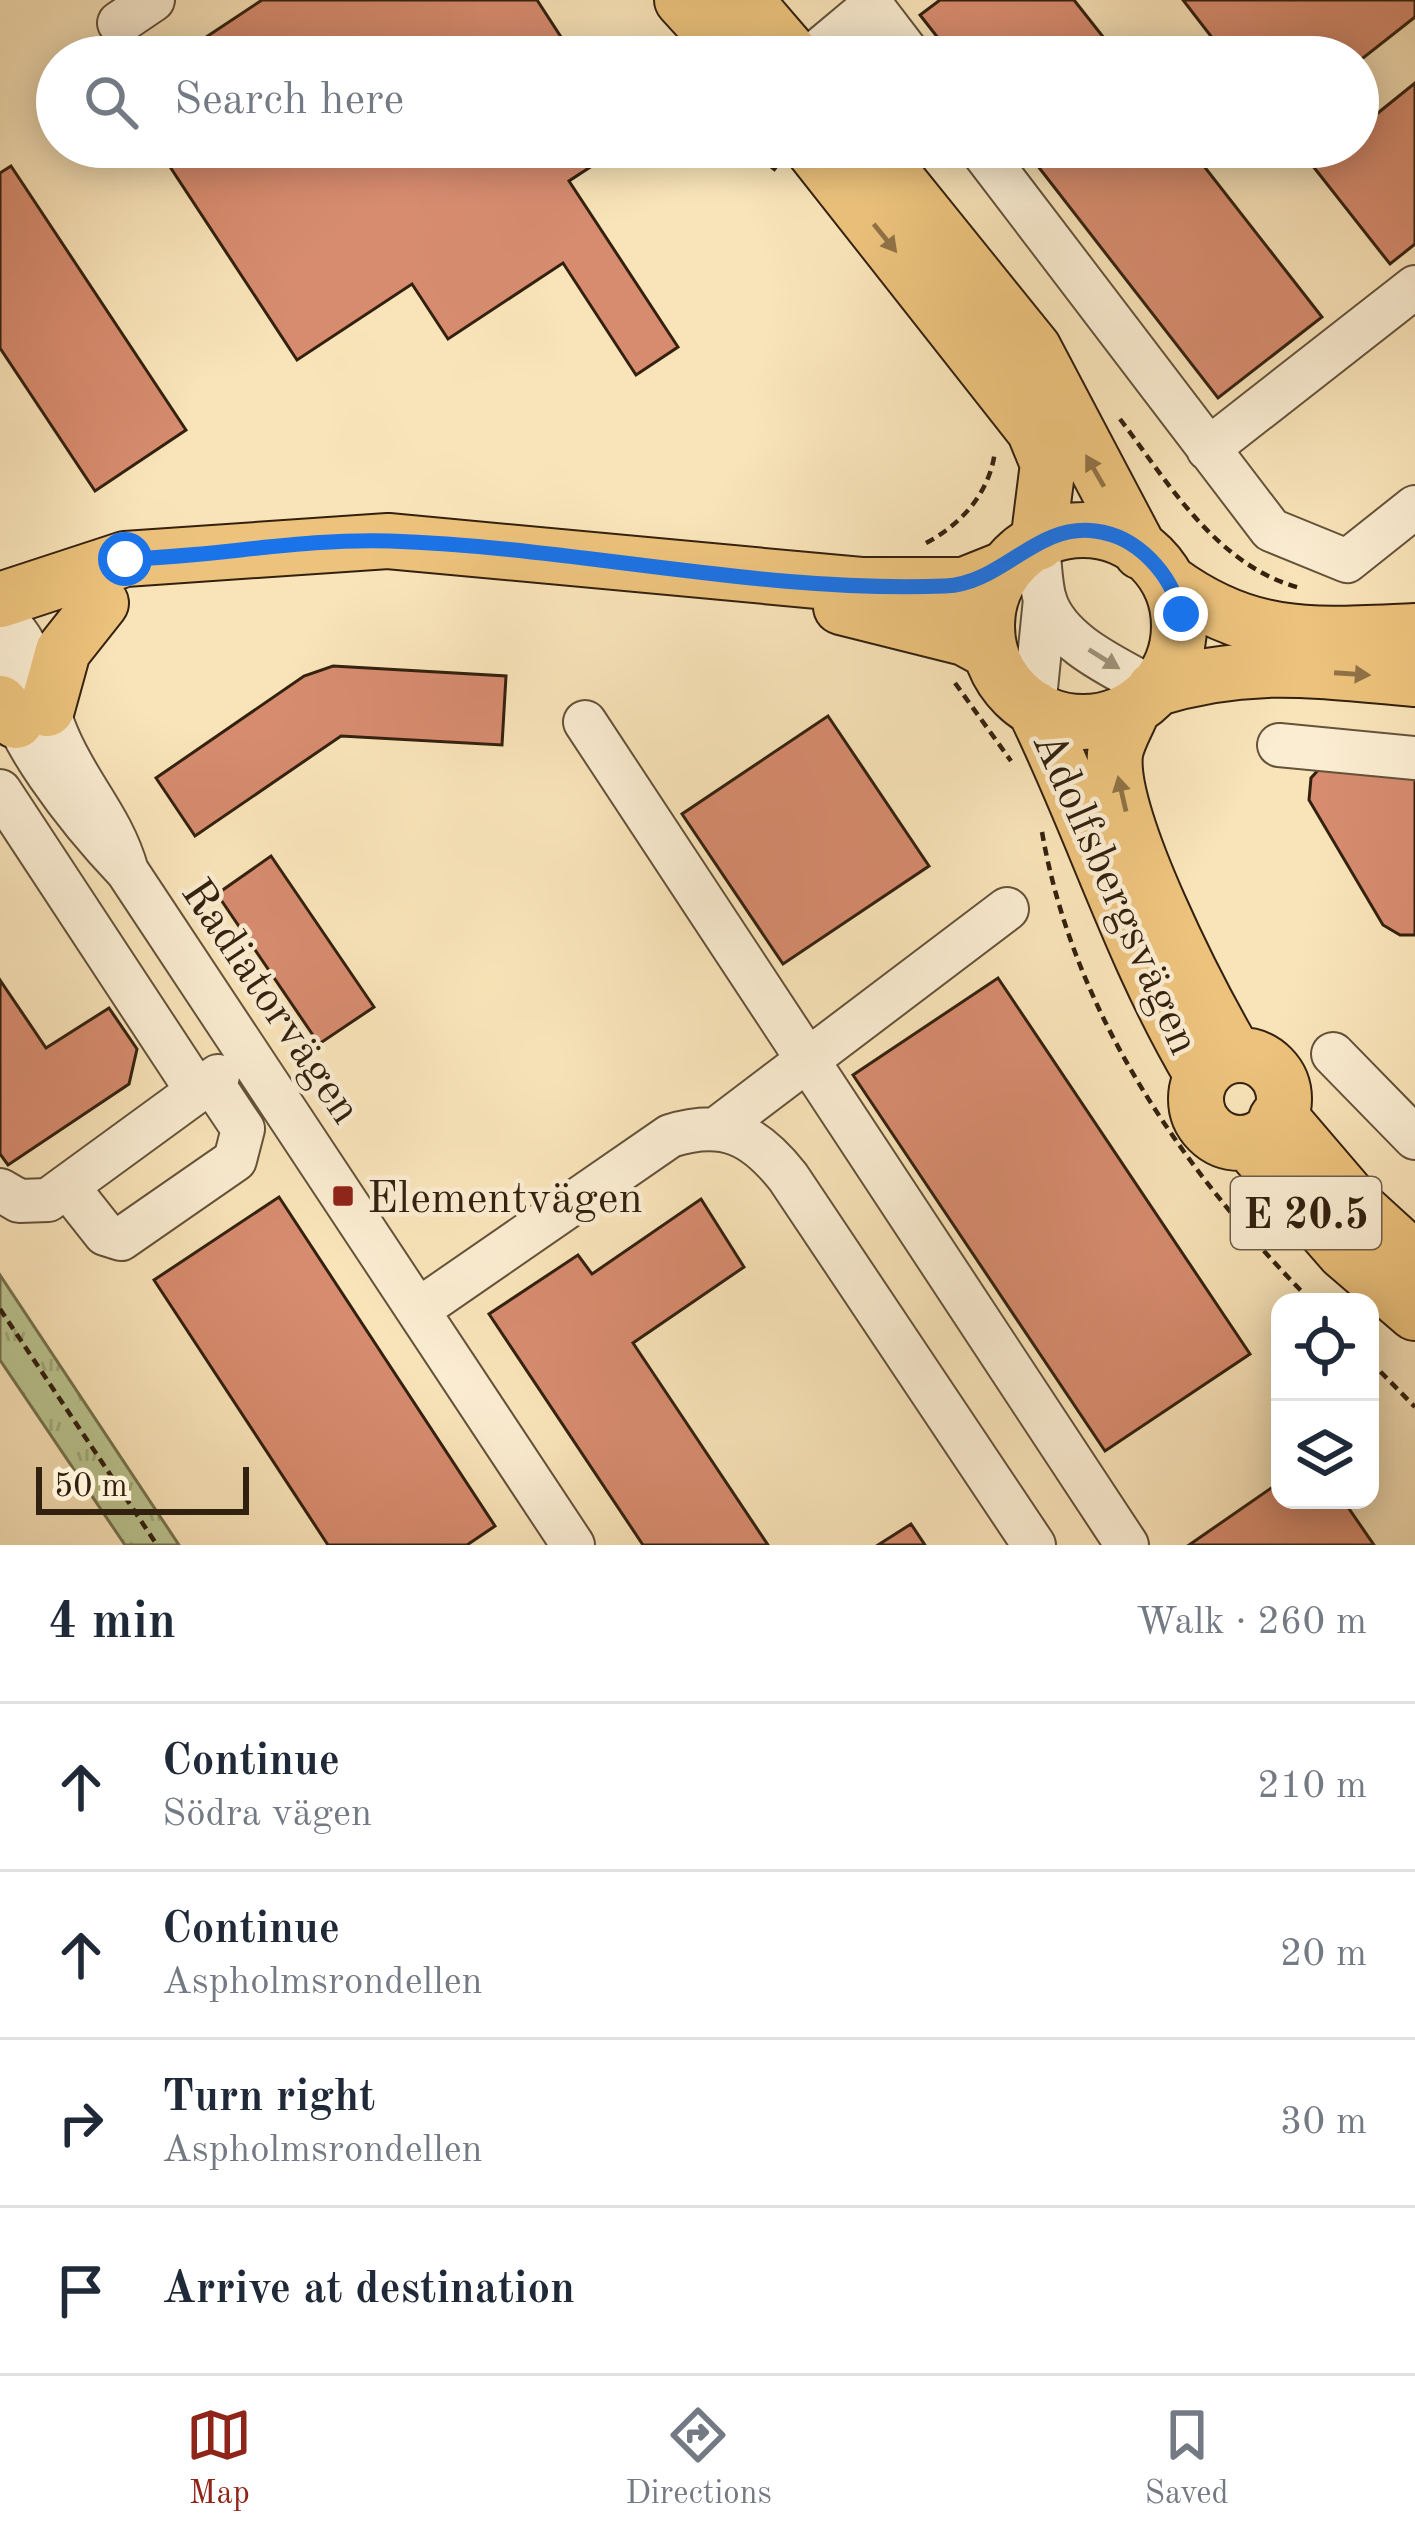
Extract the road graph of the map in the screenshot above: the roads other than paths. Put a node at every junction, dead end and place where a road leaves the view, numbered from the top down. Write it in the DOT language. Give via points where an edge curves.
graph roads {
  1 [pos="682,0"];
  2 [pos="745,0"];
  3 [pos="872,3"];
  4 [pos="715,36"];
  5 [pos="776,36"];
  6 [pos="835,36"];
  7 [pos="896,36"];
  8 [pos="828,168"];
  9 [pos="888,168"];
  10 [pos="995,168"];
  11 [pos="1415,287"];
  12 [pos="1208,449"];
  13 [pos="1415,508"];
  14 [pos="205,557"];
  15 [pos="1155,567"];
  16 [pos="1029,570"];
  17 [pos="717,574"];
  18 [pos="101,603"];
  19 [pos="4,608"];
  20 [pos="1415,631"];
  21 [pos="987,650"];
  22 [pos="1415,679"];
  23 [pos="1143,700"];
  24 [pos="1034,708"];
  25 [pos="21,711"];
  26 [pos="585,722"];
  27 [pos="1279,745"];
  28 [pos="1415,758"];
  29 [pos="0,791"];
  30 [pos="1007,908"];
  31 [pos="248,1054"];
  32 [pos="1333,1054"];
  33 [pos="808,1055"];
  34 [pos="1218,1065"];
  35 [pos="204,1086"];
  36 [pos="719,1127"];
  37 [pos="1264,1132"];
  38 [pos="1415,1138"];
  39 [pos="67,1186"];
  40 [pos="0,1190"];
  41 [pos="1415,1264"];
  42 [pos="418,1310"];
  43 [pos="1415,1313"];
  44 [pos="573,1545"];
  45 [pos="1034,1545"];
  46 [pos="1127,1545"];
  1 -- 4 [label="main road"];
  2 -- 5 [label="main road"];
  3 -- 6 [label="street"];
  3 -- 7 [label="street"];
  8 -- 16 [label="main road, one-way" via="1034,430 1048,464"];
  15 -- 9 [label="main road, one-way" via="1034,349"];
  10 -- 12 [label="street"];
  11 -- 12 [label="street"];
  12 -- 13 [label="street" via="1270,530 1347,561"];
  14 -- 17 [label="main road" via="388,541"];
  14 -- 18 [label="main road"];
  14 -- 19 [label="main road" via="125,559"];
  15 -- 16 [label="main road" via="1110,533 1089,530"];
  15 -- 20 [label="main road" via="1207,610 1253,627"];
  15 -- 23 [label="main road" via="1181,614 1178,648"];
  16 -- 17 [label="main road" via="945,586"];
  16 -- 21 [label="main road" via="985,614"];
  16 -- 23 [label="street, one-way" via="1057,622"];
  16 -- 24 [label="street"];
  17 -- 21 [label="main road"];
  18 -- 19 [label="main road"];
  18 -- 25 [label="main road"];
  19 -- 25 [label="street, Radiatorvägen" via="2,664"];
  21 -- 24 [label="main road, Adolfsbergsvägen"];
  23 -- 22 [label="main road, one-way" via="1207,673 1257,667"];
  23 -- 24 [label="main road" via="1113,721 1081,722"];
  34 -- 23 [label="main road, E 20.5, one-way" via="1120,794 1115,753"];
  24 -- 34 [label="main road, Adolfsbergsvägen / E 20.5" via="1127,933"];
  25 -- 31 [label="street, Radiatorvägen" via="98,841"];
  26 -- 33 [label="street"];
  27 -- 28 [label="street"];
  29 -- 35 [label="street"];
  30 -- 33 [label="street"];
  31 -- 35 [label="street"];
  31 -- 42 [label="street, Radiatorvägen"];
  32 -- 38 [label="street"];
  33 -- 36 [label="street"];
  33 -- 46 [label="street"];
  34 -- 37 [label="main road, E 20.5" via="1258,1058 1277,1075 1284,1095"];
  34 -- 37 [label="main road, E 20.5" via="1195,1101 1202,1124 1223,1141"];
  35 -- 39 [label="street"];
  35 -- 39 [label="street" via="243,1129 235,1160 121,1238 105,1234"];
  36 -- 42 [label="street" via="670,1136"];
  36 -- 45 [label="street" via="745,1134 788,1177"];
  37 -- 41 [label="highway, E 20.5"];
  37 -- 43 [label="main road, E 20.5" via="1344,1252"];
  39 -- 40 [label="street" via="36,1204"];
  42 -- 44 [label="street, Radiatorvägen"];
}
